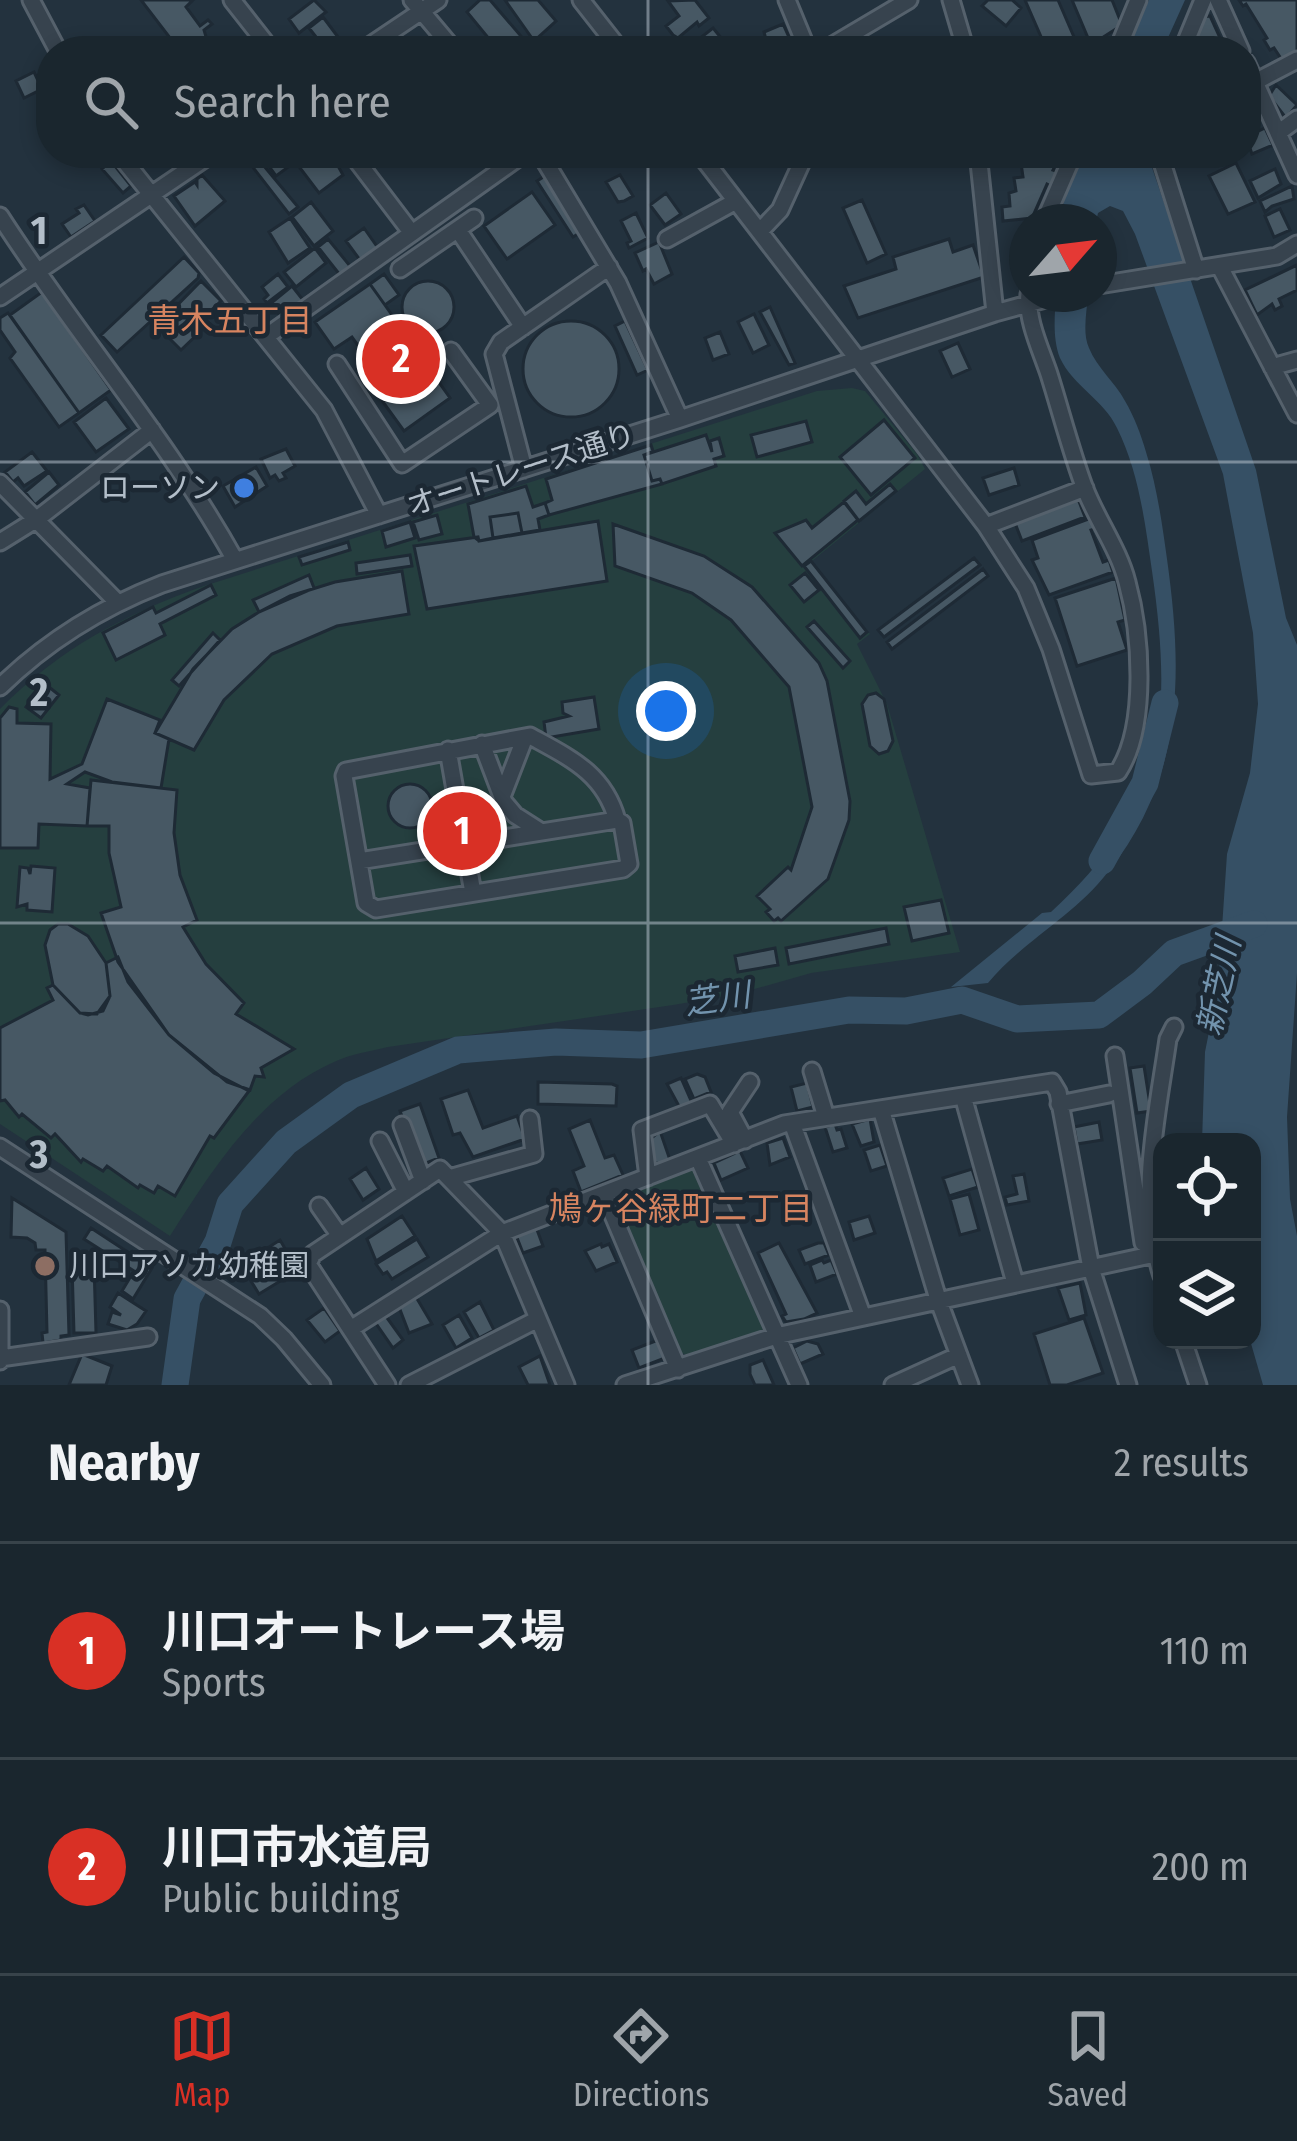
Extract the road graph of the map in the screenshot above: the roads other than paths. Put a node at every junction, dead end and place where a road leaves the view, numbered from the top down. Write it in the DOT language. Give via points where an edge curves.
graph roads {
  1 [pos="31,0"];
  2 [pos="232,0"];
  3 [pos="438,0"];
  4 [pos="581,0"];
  5 [pos="788,0"];
  6 [pos="909,0"];
  7 [pos="951,0"];
  8 [pos="1203,0"];
  9 [pos="1218,0"];
  10 [pos="1136,2"];
  11 [pos="417,6"];
  12 [pos="50,36"];
  13 [pos="260,36"];
  14 [pos="380,36"];
  15 [pos="442,36"];
  16 [pos="609,36"];
  17 [pos="802,36"];
  18 [pos="848,36"];
  19 [pos="962,36"];
  20 [pos="1123,36"];
  21 [pos="1188,36"];
  22 [pos="1234,36"];
  23 [pos="1297,59"];
  24 [pos="1261,79"];
  25 [pos="1261,96"];
  26 [pos="1297,118"];
  27 [pos="1278,134"];
  28 [pos="130,168"];
  29 [pos="192,168"];
  30 [pos="362,168"];
  31 [pos="504,168"];
  32 [pos="549,168"];
  33 [pos="711,168"];
  34 [pos="799,168"];
  35 [pos="980,168"];
  36 [pos="1067,168"];
  37 [pos="1163,168"];
  38 [pos="1297,175"];
  39 [pos="446,183"];
  40 [pos="430,195"];
  41 [pos="152,196"];
  42 [pos="458,200"];
  43 [pos="736,201"];
  44 [pos="1052,204"];
  45 [pos="441,211"];
  46 [pos="0,216"];
  47 [pos="474,218"];
  48 [pos="458,230"];
  49 [pos="760,231"];
  50 [pos="411,232"];
  51 [pos="668,239"];
  52 [pos="1297,244"];
  53 [pos="609,267"];
  54 [pos="1220,267"];
  55 [pos="400,269"];
  56 [pos="1192,270"];
  57 [pos="37,274"];
  58 [pos="1117,282"];
  59 [pos="0,297"];
  60 [pos="1009,307"];
  61 [pos="1033,312"];
  62 [pos="995,313"];
  63 [pos="524,327"];
  64 [pos="267,336"];
  65 [pos="451,351"];
  66 [pos="859,359"];
  67 [pos="1297,360"];
  68 [pos="337,364"];
  69 [pos="1272,367"];
  70 [pos="498,403"];
  71 [pos="1297,415"];
  72 [pos="680,419"];
  73 [pos="152,430"];
  74 [pos="524,469"];
  75 [pos="0,483"];
  76 [pos="1085,488"];
  77 [pos="379,515"];
  78 [pos="37,519"];
  79 [pos="986,526"];
  80 [pos="0,542"];
  81 [pos="235,560"];
  82 [pos="118,603"];
  83 [pos="0,687"];
  84 [pos="525,737"];
  85 [pos="482,744"];
  86 [pos="448,750"];
  87 [pos="503,798"];
  88 [pos="460,814"];
  89 [pos="617,820"];
  90 [pos="540,831"];
  91 [pos="465,844"];
  92 [pos="358,861"];
  93 [pos="473,893"];
  94 [pos="1174,1027"];
  95 [pos="1115,1056"];
  96 [pos="812,1071"];
  97 [pos="749,1082"];
  98 [pos="1109,1094"];
  99 [pos="962,1096"];
  100 [pos="1059,1104"];
  101 [pos="881,1109"];
  102 [pos="826,1118"];
  103 [pos="530,1119"];
  104 [pos="792,1123"];
  105 [pos="403,1125"];
  106 [pos="380,1141"];
  107 [pos="739,1142"];
  108 [pos="0,1148"];
  109 [pos="698,1158"];
  110 [pos="449,1178"];
  111 [pos="648,1178"];
  112 [pos="422,1181"];
  113 [pos="406,1192"];
  114 [pos="604,1194"];
  115 [pos="319,1206"];
  116 [pos="502,1233"];
  117 [pos="340,1236"];
  118 [pos="1149,1254"];
  119 [pos="1153,1261"];
  120 [pos="1091,1268"];
  121 [pos="1015,1283"];
  122 [pos="938,1299"];
  123 [pos="0,1310"];
  124 [pos="863,1317"];
  125 [pos="538,1319"];
  126 [pos="352,1328"];
  127 [pos="776,1336"];
  128 [pos="148,1337"];
  129 [pos="1186,1349"];
  130 [pos="959,1355"];
  131 [pos="0,1359"];
  132 [pos="678,1369"];
  133 [pos="322,1385"];
  134 [pos="387,1385"];
  135 [pos="409,1385"];
  136 [pos="566,1385"];
  137 [pos="625,1385"];
  138 [pos="799,1385"];
  139 [pos="893,1385"];
  140 [pos="970,1385"];
  141 [pos="1128,1385"];
  142 [pos="1198,1385"];
  1 -- 12 [label="street"];
  2 -- 13 [label="street"];
  3 -- 11 [label="street"];
  4 -- 16 [label="street"];
  5 -- 17 [label="street"];
  6 -- 18 [label="street"];
  7 -- 19 [label="street"];
  8 -- 21 [label="street"];
  9 -- 22 [label="street"];
  10 -- 20 [label="street"];
  11 -- 14 [label="street"];
  11 -- 15 [label="street"];
  23 -- 24 [label="street"];
  25 -- 27 [label="street"];
  26 -- 27 [label="street"];
  27 -- 38 [label="street"];
  28 -- 41 [label="street"];
  29 -- 41 [label="street"];
  30 -- 50 [label="street"];
  31 -- 42 [label="street"];
  32 -- 53 [label="street"];
  33 -- 43 [label="street"];
  34 -- 49 [label="street"];
  35 -- 62 [label="street"];
  36 -- 44 [label="street"];
  37 -- 56 [label="street"];
  39 -- 42 [label="street"];
  40 -- 45 [label="street"];
  41 -- 57 [label="street"];
  41 -- 64 [label="street"];
  42 -- 45 [label="street"];
  43 -- 49 [label="street"];
  43 -- 51 [label="street"];
  45 -- 50 [label="street"];
  46 -- 57 [label="street"];
  47 -- 48 [label="street"];
  48 -- 55 [label="street"];
  48 -- 63 [label="street"];
  49 -- 66 [label="street"];
  50 -- 64 [label="street"];
  52 -- 54 [label="street"];
  53 -- 63 [label="street"];
  53 -- 72 [label="street"];
  54 -- 56 [label="street"];
  54 -- 69 [label="street"];
  56 -- 58 [label="street"];
  57 -- 59 [label="street"];
  57 -- 73 [label="street"];
  60 -- 62 [label="street, オートレース通り"];
  61 -- 76 [label="street"];
  62 -- 66 [label="street, オートレース通り"];
  63 -- 70 [label="street" via="494,354"];
  64 -- 77 [label="street" via="334,426"];
  65 -- 70 [label="street"];
  66 -- 72 [label="street, オートレース通り"];
  66 -- 79 [label="street"];
  67 -- 69 [label="street"];
  68 -- 70 [label="street" via="402,464"];
  69 -- 71 [label="street"];
  70 -- 74 [label="street"];
  72 -- 74 [label="street, オートレース通り"];
  73 -- 78 [label="street"];
  73 -- 81 [label="street"];
  74 -- 77 [label="street, オートレース通り"];
  75 -- 78 [label="street"];
  76 -- 79 [label="street"];
  76 -- 79 [label="street" via="1127,579 1137,647 1138,700 1118,772 1091,775 1026,588"];
  77 -- 81 [label="street, オートレース通り"];
  78 -- 80 [label="street"];
  78 -- 82 [label="street"];
  81 -- 82 [label="street, オートレース通り"];
  82 -- 83 [label="street, オートレース通り"];
  84 -- 85 [label="street"];
  84 -- 87 [label="street"];
  84 -- 89 [label="street" via="588,768"];
  85 -- 86 [label="street"];
  85 -- 87 [label="street"];
  86 -- 88 [label="street"];
  86 -- 92 [label="street" via="346,771"];
  87 -- 88 [label="street" via="484,820"];
  87 -- 90 [label="street"];
  88 -- 91 [label="street"];
  89 -- 90 [label="street"];
  89 -- 93 [label="street" via="628,864 622,869"];
  90 -- 91 [label="street"];
  91 -- 92 [label="street"];
  91 -- 93 [label="street"];
  92 -- 93 [label="street" via="370,908"];
  94 -- 118 [label="street" via="1150,1178"];
  95 -- 118 [label="street"];
  96 -- 102 [label="street"];
  97 -- 107 [label="street" via="730,1112"];
  98 -- 100 [label="street"];
  99 -- 100 [label="street" via="1052,1082"];
  99 -- 101 [label="street"];
  99 -- 121 [label="street"];
  100 -- 120 [label="street"];
  101 -- 102 [label="street"];
  101 -- 122 [label="street"];
  102 -- 104 [label="street"];
  103 -- 110 [label="street" via="534,1154"];
  104 -- 107 [label="street"];
  104 -- 124 [label="street"];
  105 -- 112 [label="street"];
  106 -- 113 [label="street"];
  107 -- 109 [label="street"];
  107 -- 111 [label="street" via="710,1104 642,1130"];
  108 -- 133 [label="street" via="233,1298 284,1339"];
  109 -- 111 [label="street"];
  109 -- 127 [label="street"];
  110 -- 112 [label="street" via="440,1169"];
  110 -- 116 [label="street"];
  111 -- 114 [label="street"];
  112 -- 113 [label="street"];
  113 -- 117 [label="street"];
  114 -- 116 [label="street"];
  114 -- 132 [label="street"];
  115 -- 117 [label="street"];
  116 -- 125 [label="street"];
  116 -- 126 [label="street"];
  117 -- 126 [label="street" via="308,1264"];
  118 -- 119 [label="street"];
  118 -- 120 [label="street"];
  120 -- 121 [label="street"];
  120 -- 141 [label="street"];
  121 -- 122 [label="street"];
  122 -- 124 [label="street"];
  122 -- 130 [label="street"];
  123 -- 131 [label="street"];
  124 -- 127 [label="street"];
  125 -- 135 [label="street"];
  125 -- 136 [label="street"];
  126 -- 134 [label="street"];
  127 -- 132 [label="street"];
  127 -- 138 [label="street"];
  128 -- 131 [label="street"];
  129 -- 142 [label="street"];
  130 -- 139 [label="street"];
  130 -- 140 [label="street"];
  132 -- 137 [label="street"];
}
